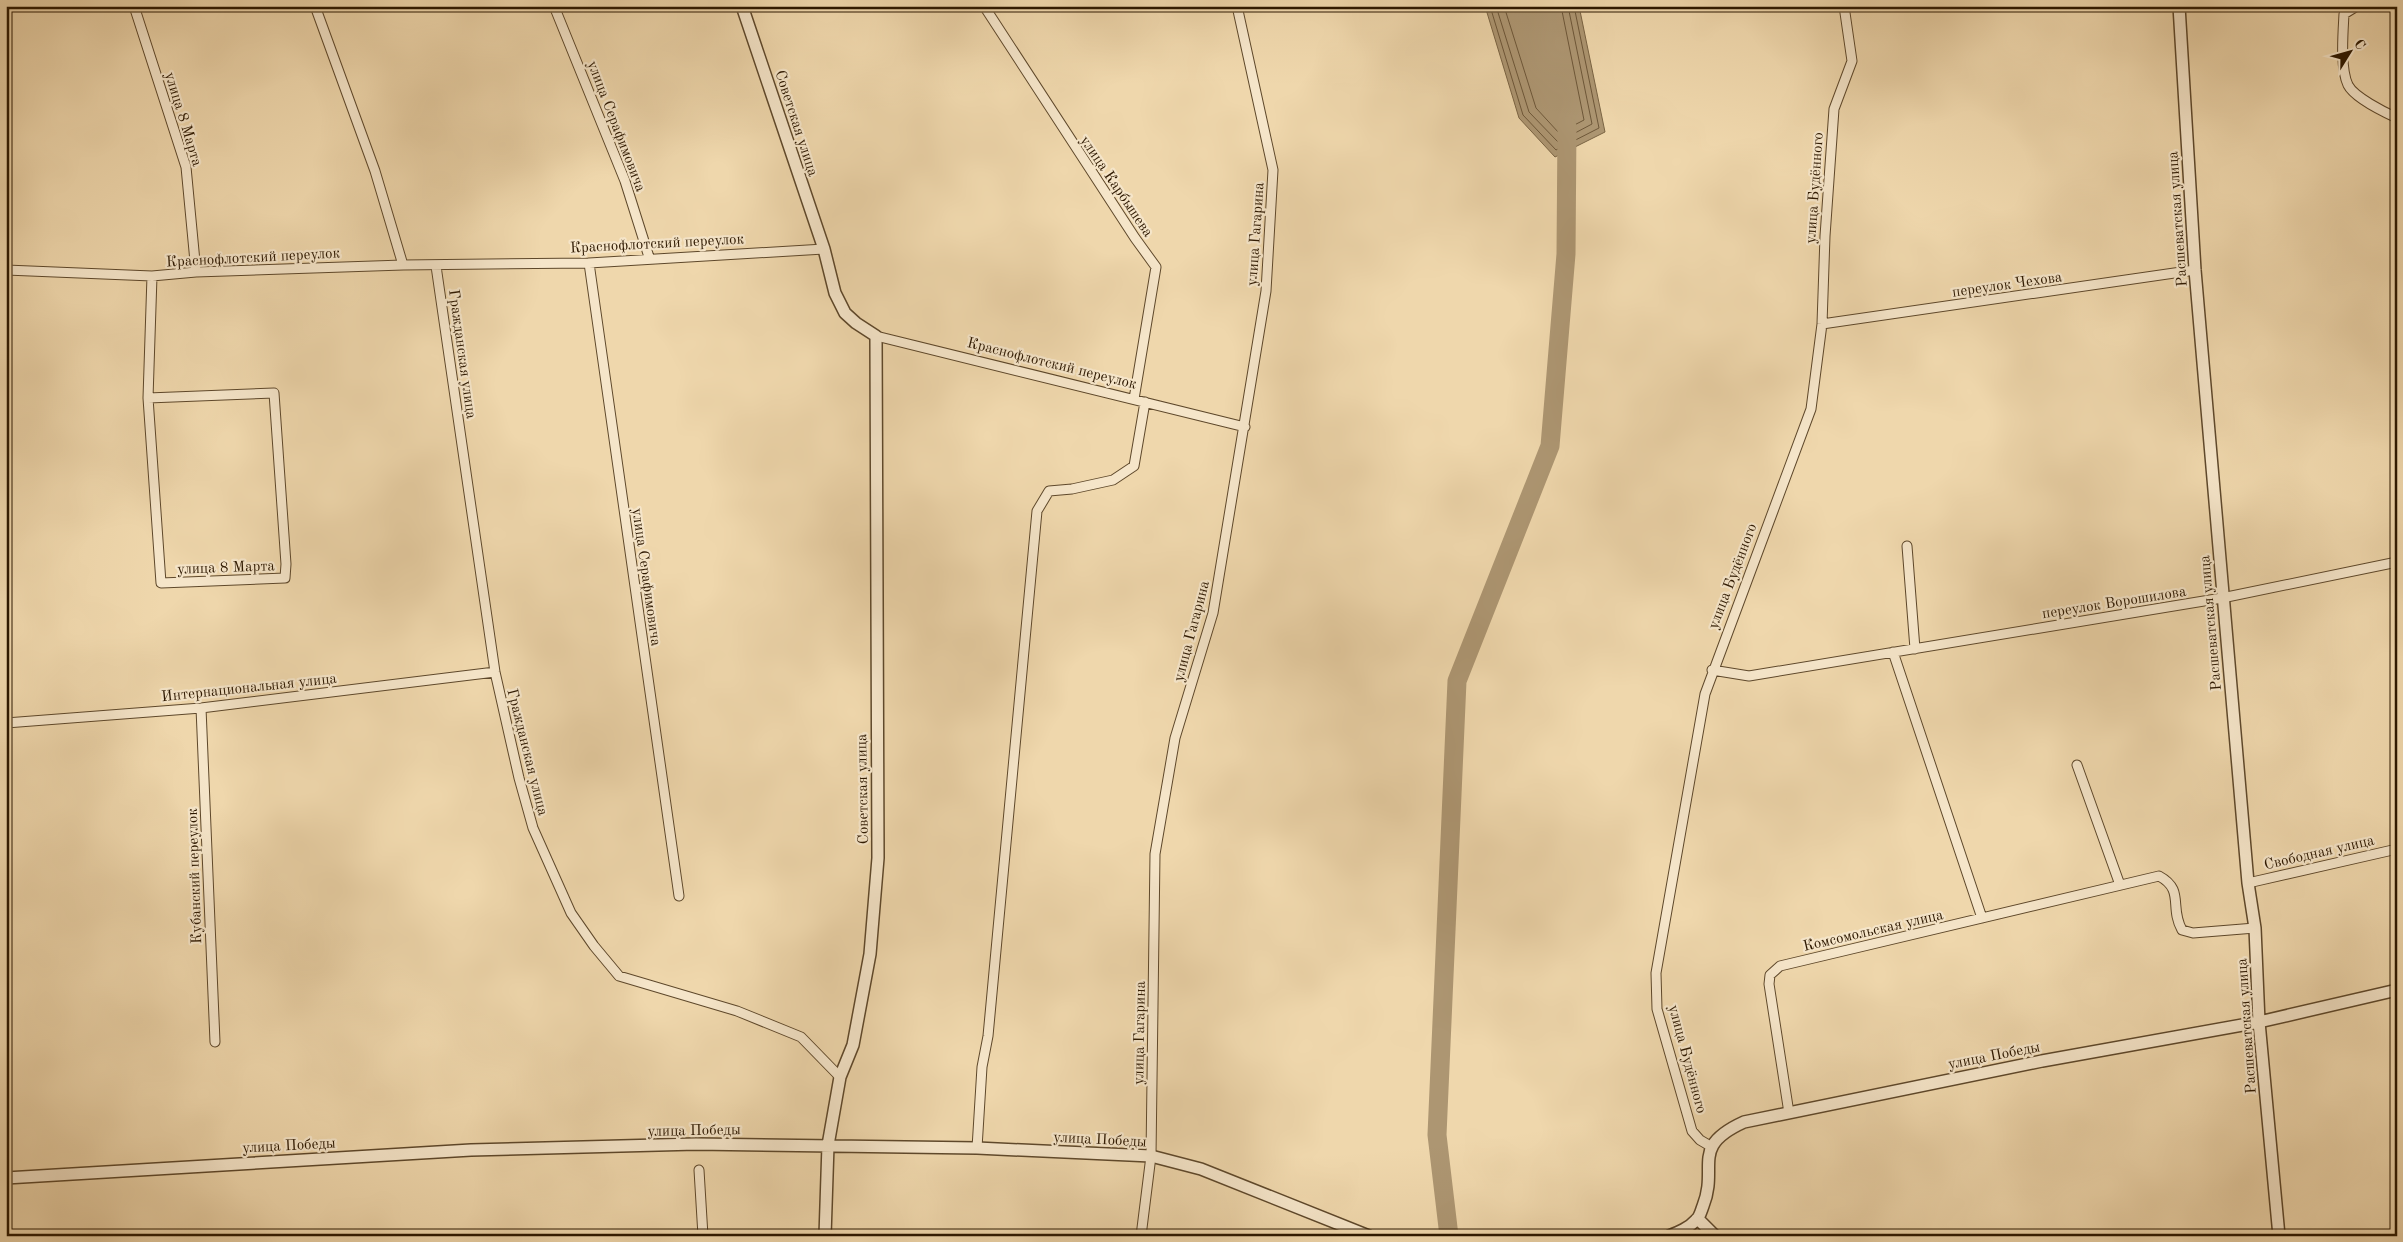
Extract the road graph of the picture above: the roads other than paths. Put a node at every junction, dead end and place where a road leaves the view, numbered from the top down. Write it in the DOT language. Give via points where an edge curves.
graph roads {
  1 [pos="134,6"];
  2 [pos="315,6"];
  3 [pos="554,6"];
  4 [pos="742,6"];
  5 [pos="984,6"];
  6 [pos="1237,6"];
  7 [pos="1844,6"];
  8 [pos="2179,6"];
  9 [pos="2357,6"];
  10 [pos="2397,118"];
  11 [pos="824,249"];
  12 [pos="649,258"];
  13 [pos="589,263"];
  14 [pos="403,265"];
  15 [pos="436,266"];
  16 [pos="6,270"];
  17 [pos="2195,270"];
  18 [pos="196,272"];
  19 [pos="152,276"];
  20 [pos="1822,324"];
  21 [pos="876,336"];
  22 [pos="148,398"];
  23 [pos="1134,399"];
  24 [pos="1146,402"];
  25 [pos="1245,427"];
  26 [pos="1907,546"];
  27 [pos="2397,562"];
  28 [pos="2222,598"];
  29 [pos="1915,649"];
  30 [pos="1893,652"];
  31 [pos="1712,670"];
  32 [pos="495,672"];
  33 [pos="201,708"];
  34 [pos="6,723"];
  35 [pos="2077,765"];
  36 [pos="2397,849"];
  37 [pos="2248,883"];
  38 [pos="2120,885"];
  39 [pos="679,896"];
  40 [pos="1982,918"];
  41 [pos="2255,928"];
  42 [pos="2397,990"];
  43 [pos="2259,1022"];
  44 [pos="215,1042"];
  45 [pos="840,1077"];
  46 [pos="1789,1113"];
  47 [pos="828,1145"];
  48 [pos="1712,1147"];
  49 [pos="977,1148"];
  50 [pos="1151,1156"];
  51 [pos="699,1170"];
  52 [pos="6,1178"];
  53 [pos="1698,1219"];
  54 [pos="703,1236"];
  55 [pos="826,1236"];
  56 [pos="1140,1236"];
  57 [pos="1369,1236"];
  58 [pos="1669,1236"];
  59 [pos="1715,1236"];
  60 [pos="2279,1236"];
  1 -- 18 [label="street, улица 8 Марта" via="186,166"];
  2 -- 14 [label="street" via="375,171"];
  3 -- 12 [label="street, улица Серафимовича" via="625,181"];
  4 -- 11 [label="street, Советская улица"];
  5 -- 23 [label="street, улица Карбышева" via="1156,266"];
  6 -- 25 [label="street, улица Гагарина" via="1273,170 1266,291"];
  7 -- 20 [label="street, улица Будённого" via="1852,61 1834,110"];
  8 -- 17 [label="street, Расшеватская улица"];
  9 -- 10 [label="street" via="2344,14 2343,53 2348,86 2375,108"];
  11 -- 12 [label="street, Краснофлотский переулок"];
  11 -- 21 [label="street, Краснофлотский переулок" via="835,293 845,313"];
  12 -- 13 [label="street, Краснофлотский переулок"];
  13 -- 15 [label="street, Краснофлотский переулок"];
  13 -- 39 [label="street, улица Серафимовича"];
  14 -- 15 [label="street, Краснофлотский переулок"];
  14 -- 18 [label="street, Краснофлотский переулок"];
  15 -- 32 [label="street, Гражданская улица"];
  16 -- 19 [label="street, Краснофлотский переулок"];
  17 -- 20 [label="street, переулок Чехова"];
  17 -- 28 [label="street, Расшеватская улица"];
  18 -- 19 [label="street, Краснофлотский переулок"];
  19 -- 22 [label="street, улица 8 Марта"];
  20 -- 31 [label="street, улица Будённого" via="1811,409"];
  21 -- 23 [label="street, Краснофлотский переулок"];
  21 -- 45 [label="street, Советская улица" via="878,858 870,954 853,1045"];
  22 -- 22 [label="street, улица 8 Марта" via="274,393 285,578 161,583"];
  23 -- 24 [label="street, Краснофлотский переулок"];
  24 -- 25 [label="street, Краснофлотский переулок"];
  24 -- 49 [label="street" via="1134,466 1113,480 1049,491 1037,511 988,1036 982,1067"];
  25 -- 50 [label="street, улица Гагарина" via="1213,613 1175,738 1155,854"];
  26 -- 29 [label="street"];
  27 -- 28 [label="street, переулок Ворошилова"];
  28 -- 29 [label="street, переулок Ворошилова"];
  28 -- 37 [label="street, Расшеватская улица"];
  29 -- 30 [label="street, переулок Ворошилова"];
  30 -- 31 [label="street, переулок Ворошилова" via="1749,676"];
  30 -- 40 [label="street"];
  31 -- 48 [label="street, улица Будённого" via="1704,694 1656,973 1657,1009 1692,1131"];
  32 -- 33 [label="street, Интернациональная улица"];
  32 -- 45 [label="street, Гражданская улица" via="533,828 571,913 619,976 737,1011 801,1037"];
  33 -- 34 [label="street, Интернациональная улица"];
  33 -- 44 [label="street, Кубанский переулок"];
  35 -- 38 [label="street"];
  36 -- 37 [label="street, Свободная улица"];
  37 -- 41 [label="street, Расшеватская улица"];
  38 -- 40 [label="street, Комсомольская улица"];
  38 -- 41 [label="street, Комсомольская улица" via="2159,876 2170,882 2175,893 2176,920 2182,930 2193,933"];
  40 -- 46 [label="street, Комсомольская улица" via="1780,966 1770,975"];
  41 -- 43 [label="street, Расшеватская улица"];
  42 -- 43 [label="street, улица Победы"];
  43 -- 46 [label="street, улица Победы" via="2042,1061"];
  43 -- 60 [label="street, Расшеватская улица"];
  45 -- 47 [label="street, Советская улица"];
  46 -- 48 [label="street, улица Победы" via="1744,1122 1728,1129"];
  47 -- 49 [label="street, улица Победы"];
  47 -- 52 [label="street, улица Победы" via="696,1144 470,1150"];
  47 -- 55 [label="street, Советская улица"];
  48 -- 53 [label="street" via="1705,1201"];
  49 -- 50 [label="street, улица Победы"];
  50 -- 56 [label="street, улица Гагарина"];
  50 -- 57 [label="street, улица Победы" via="1201,1169"];
  51 -- 54 [label="street"];
  53 -- 58 [label="street"];
  53 -- 59 [label="street"];
}
